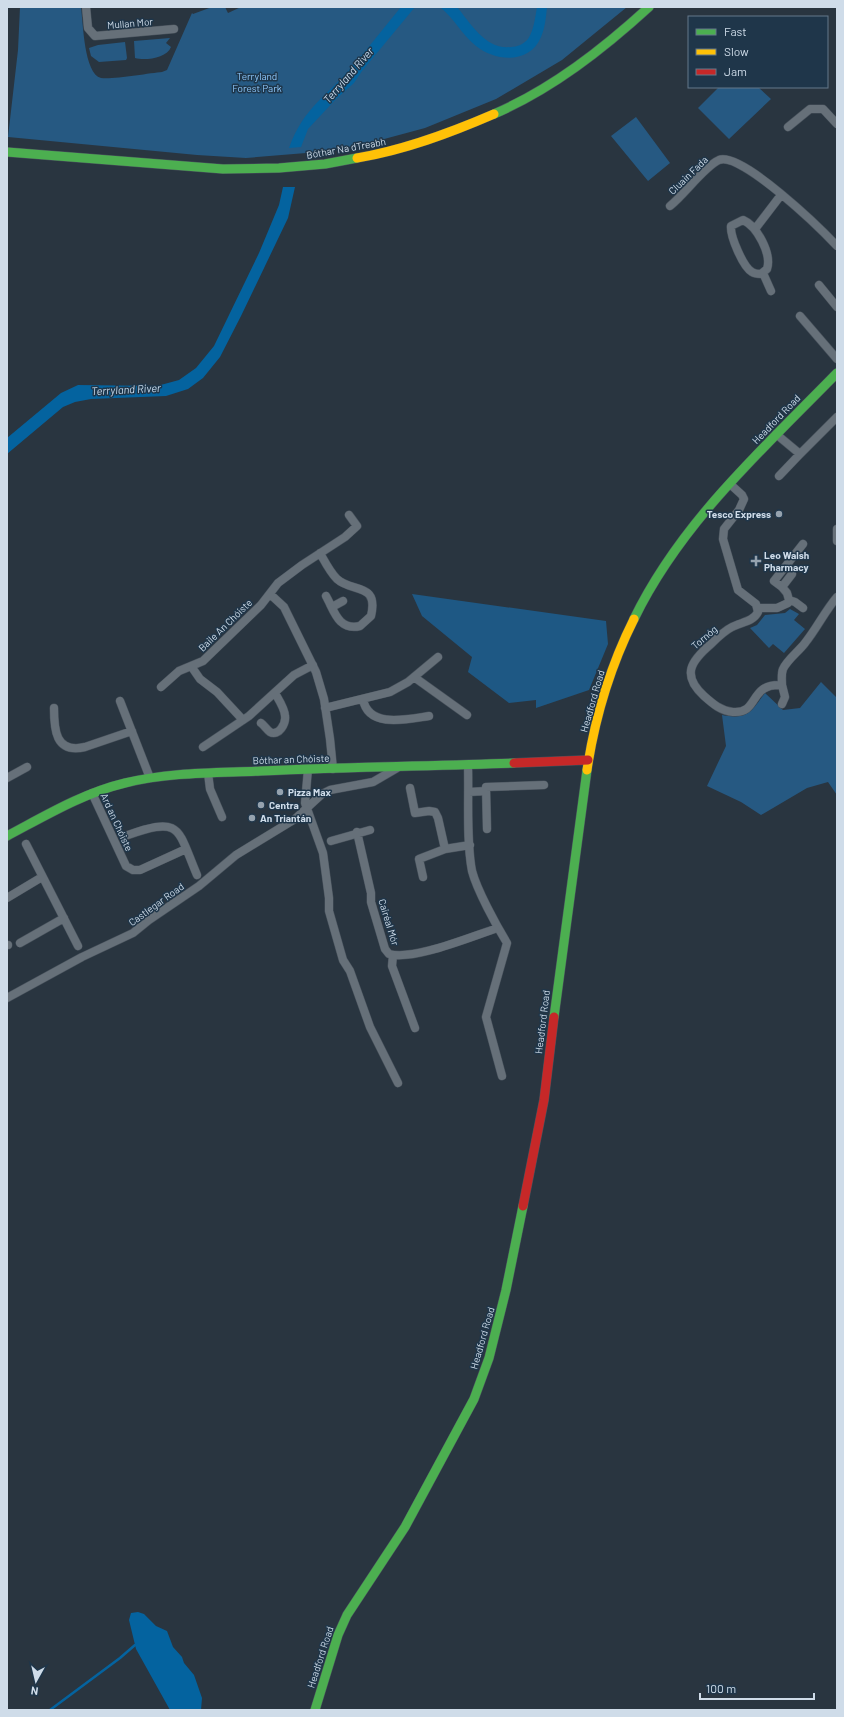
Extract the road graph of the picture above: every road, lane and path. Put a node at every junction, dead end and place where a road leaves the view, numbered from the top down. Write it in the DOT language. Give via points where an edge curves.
graph roads {
  1 [pos="86,7"];
  2 [pos="649,7"];
  3 [pos="174,29"];
  4 [pos="797,109"];
  5 [pos="802,117"];
  6 [pos="837,124"];
  7 [pos="788,127"];
  8 [pos="7,152"];
  9 [pos="781,195"];
  10 [pos="670,206"];
  11 [pos="755,229"];
  12 [pos="835,241"];
  13 [pos="763,274"];
  14 [pos="819,285"];
  15 [pos="771,291"];
  16 [pos="837,306"];
  17 [pos="800,316"];
  18 [pos="837,359"];
  19 [pos="837,373"];
  20 [pos="837,417"];
  21 [pos="776,434"];
  22 [pos="800,454"];
  23 [pos="778,476"];
  24 [pos="730,484"];
  25 [pos="349,515"];
  26 [pos="837,529"];
  27 [pos="837,541"];
  28 [pos="803,544"];
  29 [pos="320,553"];
  30 [pos="792,574"];
  31 [pos="782,587"];
  32 [pos="270,594"];
  33 [pos="326,596"];
  34 [pos="836,598"];
  35 [pos="789,600"];
  36 [pos="343,601"];
  37 [pos="332,606"];
  38 [pos="758,608"];
  39 [pos="803,608"];
  40 [pos="438,657"];
  41 [pos="313,665"];
  42 [pos="191,666"];
  43 [pos="414,677"];
  44 [pos="782,685"];
  45 [pos="161,687"];
  46 [pos="275,693"];
  47 [pos="363,700"];
  48 [pos="120,701"];
  49 [pos="782,704"];
  50 [pos="54,708"];
  51 [pos="325,708"];
  52 [pos="467,715"];
  53 [pos="429,716"];
  54 [pos="243,720"];
  55 [pos="261,723"];
  56 [pos="132,731"];
  57 [pos="203,747"];
  58 [pos="588,760"];
  59 [pos="468,765"];
  60 [pos="27,767"];
  61 [pos="398,768"];
  62 [pos="308,769"];
  63 [pos="333,769"];
  64 [pos="208,773"];
  65 [pos="7,778"];
  66 [pos="150,778"];
  67 [pos="544,785"];
  68 [pos="410,788"];
  69 [pos="486,791"];
  70 [pos="469,792"];
  71 [pos="92,794"];
  72 [pos="306,809"];
  73 [pos="222,818"];
  74 [pos="487,829"];
  75 [pos="370,830"];
  76 [pos="357,832"];
  77 [pos="128,835"];
  78 [pos="7,836"];
  79 [pos="331,841"];
  80 [pos="26,844"];
  81 [pos="470,845"];
  82 [pos="186,848"];
  83 [pos="445,849"];
  84 [pos="197,875"];
  85 [pos="42,877"];
  86 [pos="424,877"];
  87 [pos="7,898"];
  88 [pos="64,918"];
  89 [pos="498,928"];
  90 [pos="20,943"];
  91 [pos="78,946"];
  92 [pos="393,955"];
  93 [pos="7,998"];
  94 [pos="415,1028"];
  95 [pos="502,1076"];
  96 [pos="398,1083"];
  97 [pos="315,1710"];
  1 -- 3 [label="street, Mullan Mor" via="89,31 95,36"];
  2 -- 8 [label="main road, Bóthar Na dTreabh" via="576,67 522,99 450,133 372,156 293,167 233,169"];
  4 -- 5 [label="street"];
  5 -- 6 [label="street" via="810,109 823,109"];
  5 -- 7 [label="street"];
  9 -- 10 [label="street, Cluain Fada" via="740,163 724,159 710,166"];
  9 -- 11 [label="street"];
  9 -- 12 [label="street, Cluain Fada"];
  11 -- 13 [label="street" via="768,258 769,265"];
  11 -- 13 [label="street" via="743,220 731,226 747,268 755,274"];
  13 -- 15 [label="street"];
  14 -- 16 [label="street"];
  17 -- 18 [label="street"];
  19 -- 21 [label="main road, Headford Road"];
  20 -- 22 [label="street"];
  21 -- 22 [label="street"];
  21 -- 24 [label="main road, Headford Road"];
  22 -- 23 [label="street"];
  24 -- 38 [label="street" via="744,499 724,529 723,539 738,590"];
  24 -- 58 [label="main road, Headford Road" via="688,530 636,611 602,698"];
  25 -- 29 [label="street, Baile An Chóiste" via="357,526"];
  26 -- 27 [label="street"];
  28 -- 31 [label="street" via="774,580"];
  29 -- 32 [label="street, Baile An Chóiste" via="285,577"];
  29 -- 37 [label="street" via="338,580 362,590 372,601 371,616 354,627 342,623 336,617"];
  30 -- 31 [label="street"];
  31 -- 35 [label="street"];
  32 -- 41 [label="street" via="284,607"];
  32 -- 42 [label="street, Baile An Chóiste" via="203,661"];
  33 -- 37 [label="street"];
  34 -- 44 [label="street" via="806,642 783,668"];
  35 -- 38 [label="street" via="780,607"];
  35 -- 39 [label="street"];
  36 -- 37 [label="street"];
  38 -- 44 [label="street, Tornóg" via="752,619 725,632 698,655 692,665 692,679 699,691 712,704 731,712 749,708 758,692 766,686"];
  40 -- 43 [label="street"];
  41 -- 46 [label="street" via="294,675"];
  41 -- 51 [label="street"];
  42 -- 45 [label="street, Baile An Chóiste" via="179,671"];
  42 -- 54 [label="street" via="200,679 221,696"];
  43 -- 47 [label="street" via="390,692"];
  43 -- 52 [label="street"];
  44 -- 49 [label="street" via="785,697"];
  46 -- 54 [label="street"];
  46 -- 55 [label="street" via="284,712 284,724 274,733"];
  47 -- 51 [label="street"];
  47 -- 53 [label="street" via="367,711 377,718"];
  48 -- 56 [label="street"];
  50 -- 56 [label="street" via="55,735 59,741 71,748 85,748"];
  51 -- 63 [label="street"];
  54 -- 57 [label="street"];
  56 -- 66 [label="street"];
  58 -- 59 [label="main road, Bóthar an Chóiste"];
  58 -- 97 [label="main road, Headford Road" via="561,952 544,1100 506,1290 489,1358 474,1399 439,1466 405,1527 347,1615 338,1635"];
  59 -- 61 [label="main road, Bóthar an Chóiste"];
  59 -- 70 [label="street"];
  60 -- 65 [label="street"];
  61 -- 63 [label="main road, Bóthar an Chóiste"];
  61 -- 72 [label="street, Castlegar Road" via="373,782 330,790"];
  62 -- 63 [label="main road, Bóthar an Chóiste"];
  62 -- 64 [label="main road, Bóthar an Chóiste"];
  62 -- 72 [label="street"];
  64 -- 66 [label="main road, Bóthar an Chóiste"];
  64 -- 73 [label="street" via="210,789"];
  66 -- 71 [label="main road, Bóthar an Chóiste" via="124,783"];
  67 -- 69 [label="street" via="486,786"];
  68 -- 83 [label="street" via="415,813 429,810 435,812"];
  69 -- 70 [label="street"];
  69 -- 74 [label="street"];
  70 -- 81 [label="street"];
  71 -- 78 [label="main road, Bóthar an Chóiste" via="59,807"];
  71 -- 82 [label="street, Ard an Chóiste" via="126,866 140,870"];
  72 -- 93 [label="street, Castlegar Road" via="295,819 236,855 199,886 133,934 82,957"];
  72 -- 96 [label="street" via="323,853 329,911 343,960 350,972 370,1027"];
  75 -- 76 [label="street"];
  76 -- 79 [label="street" via="349,837"];
  76 -- 92 [label="street, Cairéal Mór" via="385,949"];
  77 -- 82 [label="street, Ard an Chóiste" via="166,825 180,834"];
  80 -- 85 [label="street"];
  81 -- 83 [label="street"];
  81 -- 89 [label="street" via="473,874"];
  82 -- 84 [label="street, Ard an Chóiste"];
  83 -- 86 [label="street" via="419,859"];
  85 -- 87 [label="street"];
  85 -- 88 [label="street"];
  88 -- 90 [label="street"];
  88 -- 91 [label="street"];
  89 -- 92 [label="street, Cairéal Mór" via="429,950"];
  89 -- 95 [label="street" via="507,943 504,946 486,1017"];
  92 -- 94 [label="street" via="392,966"];
}
